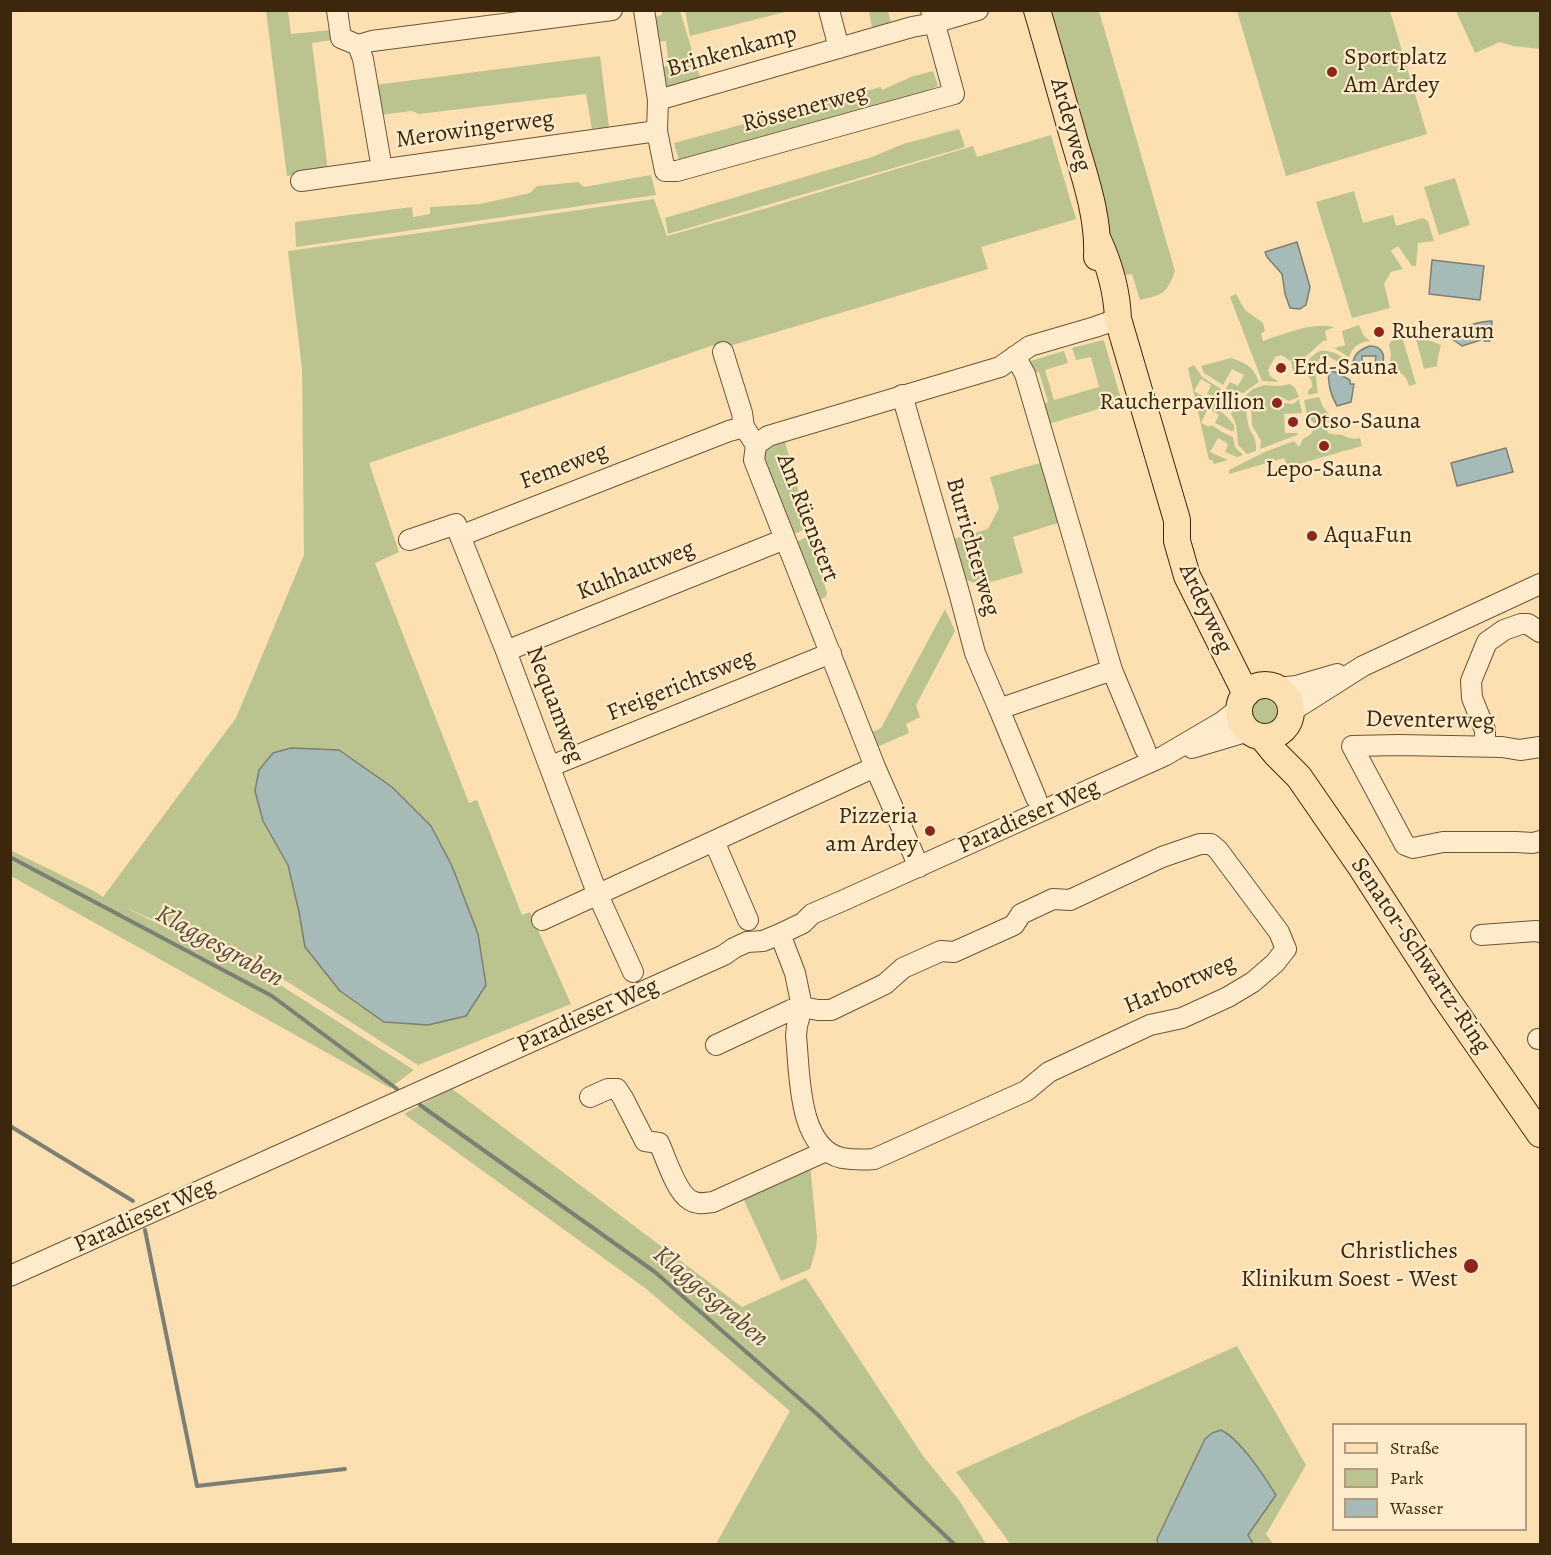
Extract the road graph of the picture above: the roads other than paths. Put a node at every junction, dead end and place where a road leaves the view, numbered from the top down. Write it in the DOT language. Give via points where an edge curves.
graph roads {
  1 [pos="337,10"];
  2 [pos="612,10"];
  3 [pos="644,10"];
  4 [pos="829,10"];
  5 [pos="978,10"];
  6 [pos="1038,10"];
  7 [pos="932,17"];
  8 [pos="358,45"];
  9 [pos="839,48"];
  10 [pos="658,100"];
  11 [pos="657,131"];
  12 [pos="382,169"];
  13 [pos="301,181"];
  14 [pos="1118,319"];
  15 [pos="723,352"];
  16 [pos="1015,356"];
  17 [pos="902,395"];
  18 [pos="744,427"];
  19 [pos="756,446"];
  20 [pos="460,536"];
  21 [pos="786,539"];
  22 [pos="409,540"];
  23 [pos="1540,584"];
  24 [pos="1540,633"];
  25 [pos="507,651"];
  26 [pos="831,653"];
  27 [pos="1363,666"];
  28 [pos="1112,670"];
  29 [pos="1256,694"];
  30 [pos="999,709"];
  31 [pos="1290,717"];
  32 [pos="1255,734"];
  33 [pos="1485,746"];
  34 [pos="1540,747"];
  35 [pos="1145,749"];
  36 [pos="1164,756"];
  37 [pos="550,766"];
  38 [pos="875,767"];
  39 [pos="1299,777"];
  40 [pos="1036,798"];
  41 [pos="714,841"];
  42 [pos="1540,841"];
  43 [pos="920,867"];
  44 [pos="597,893"];
  45 [pos="542,920"];
  46 [pos="748,920"];
  47 [pos="1540,932"];
  48 [pos="780,934"];
  49 [pos="1481,935"];
  50 [pos="633,972"];
  51 [pos="802,1007"];
  52 [pos="716,1045"];
  53 [pos="590,1097"];
  54 [pos="1540,1134"];
  55 [pos="826,1151"];
  56 [pos="10,1276"];
  1 -- 8 [label="street" via="341,38"];
  2 -- 8 [label="street" via="372,40"];
  3 -- 10 [label="street, Brinkenkamp"];
  4 -- 9 [label="street"];
  5 -- 7 [label="street, Brinkenkamp"];
  6 -- 14 [label="main road, Ardeyweg" via="1089,189 1098,240 1096,264 1106,301"];
  7 -- 9 [label="street, Brinkenkamp" via="912,27"];
  7 -- 11 [label="street, Rössenerweg" via="954,94 676,171 665,171"];
  8 -- 12 [label="street"];
  9 -- 10 [label="street, Brinkenkamp"];
  10 -- 11 [label="street, Rössenerweg"];
  11 -- 12 [label="street, Merowingerweg"];
  12 -- 13 [label="street, Merowingerweg"];
  14 -- 16 [label="street, Am Rüenstert" via="1030,346"];
  14 -- 29 [label="main road, Ardeyweg" via="1177,520 1177,541 1187,576"];
  15 -- 18 [label="street"];
  16 -- 17 [label="street, Am Rüenstert" via="1000,367"];
  16 -- 28 [label="street" via="1025,374"];
  17 -- 19 [label="street, Am Rüenstert" via="768,436"];
  17 -- 30 [label="street, Burrichterweg" via="975,653"];
  18 -- 19 [label="street"];
  18 -- 20 [label="street, Femeweg"];
  19 -- 21 [label="street, Am Rüenstert" via="754,460"];
  20 -- 22 [label="street" via="456,524"];
  20 -- 25 [label="street, Nequamweg"];
  21 -- 25 [label="street, Kuhhautweg"];
  21 -- 26 [label="street, Am Rüenstert"];
  23 -- 27 [label="street, Paradieser Weg"];
  24 -- 33 [label="street" via="1521,624 1487,642 1471,681 1472,698 1485,730"];
  25 -- 37 [label="street, Nequamweg"];
  26 -- 37 [label="street, Freigerichtsweg"];
  26 -- 38 [label="street, Am Rüenstert"];
  27 -- 29 [label="street, Paradieser Weg"];
  27 -- 31 [label="street, Paradieser Weg"];
  28 -- 30 [label="street"];
  28 -- 35 [label="street"];
  29 -- 31 [label="main road" via="1284,694 1289,701"];
  29 -- 32 [label="main road" via="1241,721"];
  29 -- 36 [label="street, Paradieser Weg" via="1222,722"];
  30 -- 40 [label="street, Burrichterweg"];
  31 -- 32 [label="main road, Paradieser Weg" via="1276,735"];
  31 -- 39 [label="main road, Senator-Schwartz-Ring"];
  32 -- 36 [label="street, Paradieser Weg"];
  32 -- 39 [label="main road, Senator-Schwartz-Ring"];
  33 -- 34 [label="street, Deventerweg" via="1520,750"];
  33 -- 42 [label="street, Deventerweg" via="1352,746 1405,845 1413,848 1443,842"];
  36 -- 43 [label="street, Paradieser Weg"];
  37 -- 44 [label="street, Nequamweg"];
  38 -- 41 [label="street"];
  38 -- 43 [label="street, Am Rüenstert"];
  39 -- 54 [label="main road, Senator-Schwartz-Ring"];
  41 -- 44 [label="street"];
  41 -- 46 [label="street"];
  43 -- 48 [label="street, Paradieser Weg" via="812,914"];
  44 -- 45 [label="street"];
  44 -- 50 [label="street, Nequamweg"];
  47 -- 49 [label="street"];
  48 -- 51 [label="street" via="795,973"];
  48 -- 56 [label="street, Paradieser Weg" via="747,942"];
  51 -- 52 [label="street, Harbortweg"];
  51 -- 55 [label="street" via="796,1036 803,1108 810,1130"];
  51 -- 55 [label="street, Harbortweg" via="831,1010 885,984 903,968 941,951 954,952 1014,925 1021,914 1053,899 1070,900 1162,857 1200,844 1211,844 1218,850 1279,932 1286,949 1253,982 1228,997 1182,1018 1150,1025 1049,1072 1026,1091 874,1159 840,1158"];
  53 -- 55 [label="street" via="617,1089 645,1141 659,1143 681,1192 700,1204 713,1202"];
}
